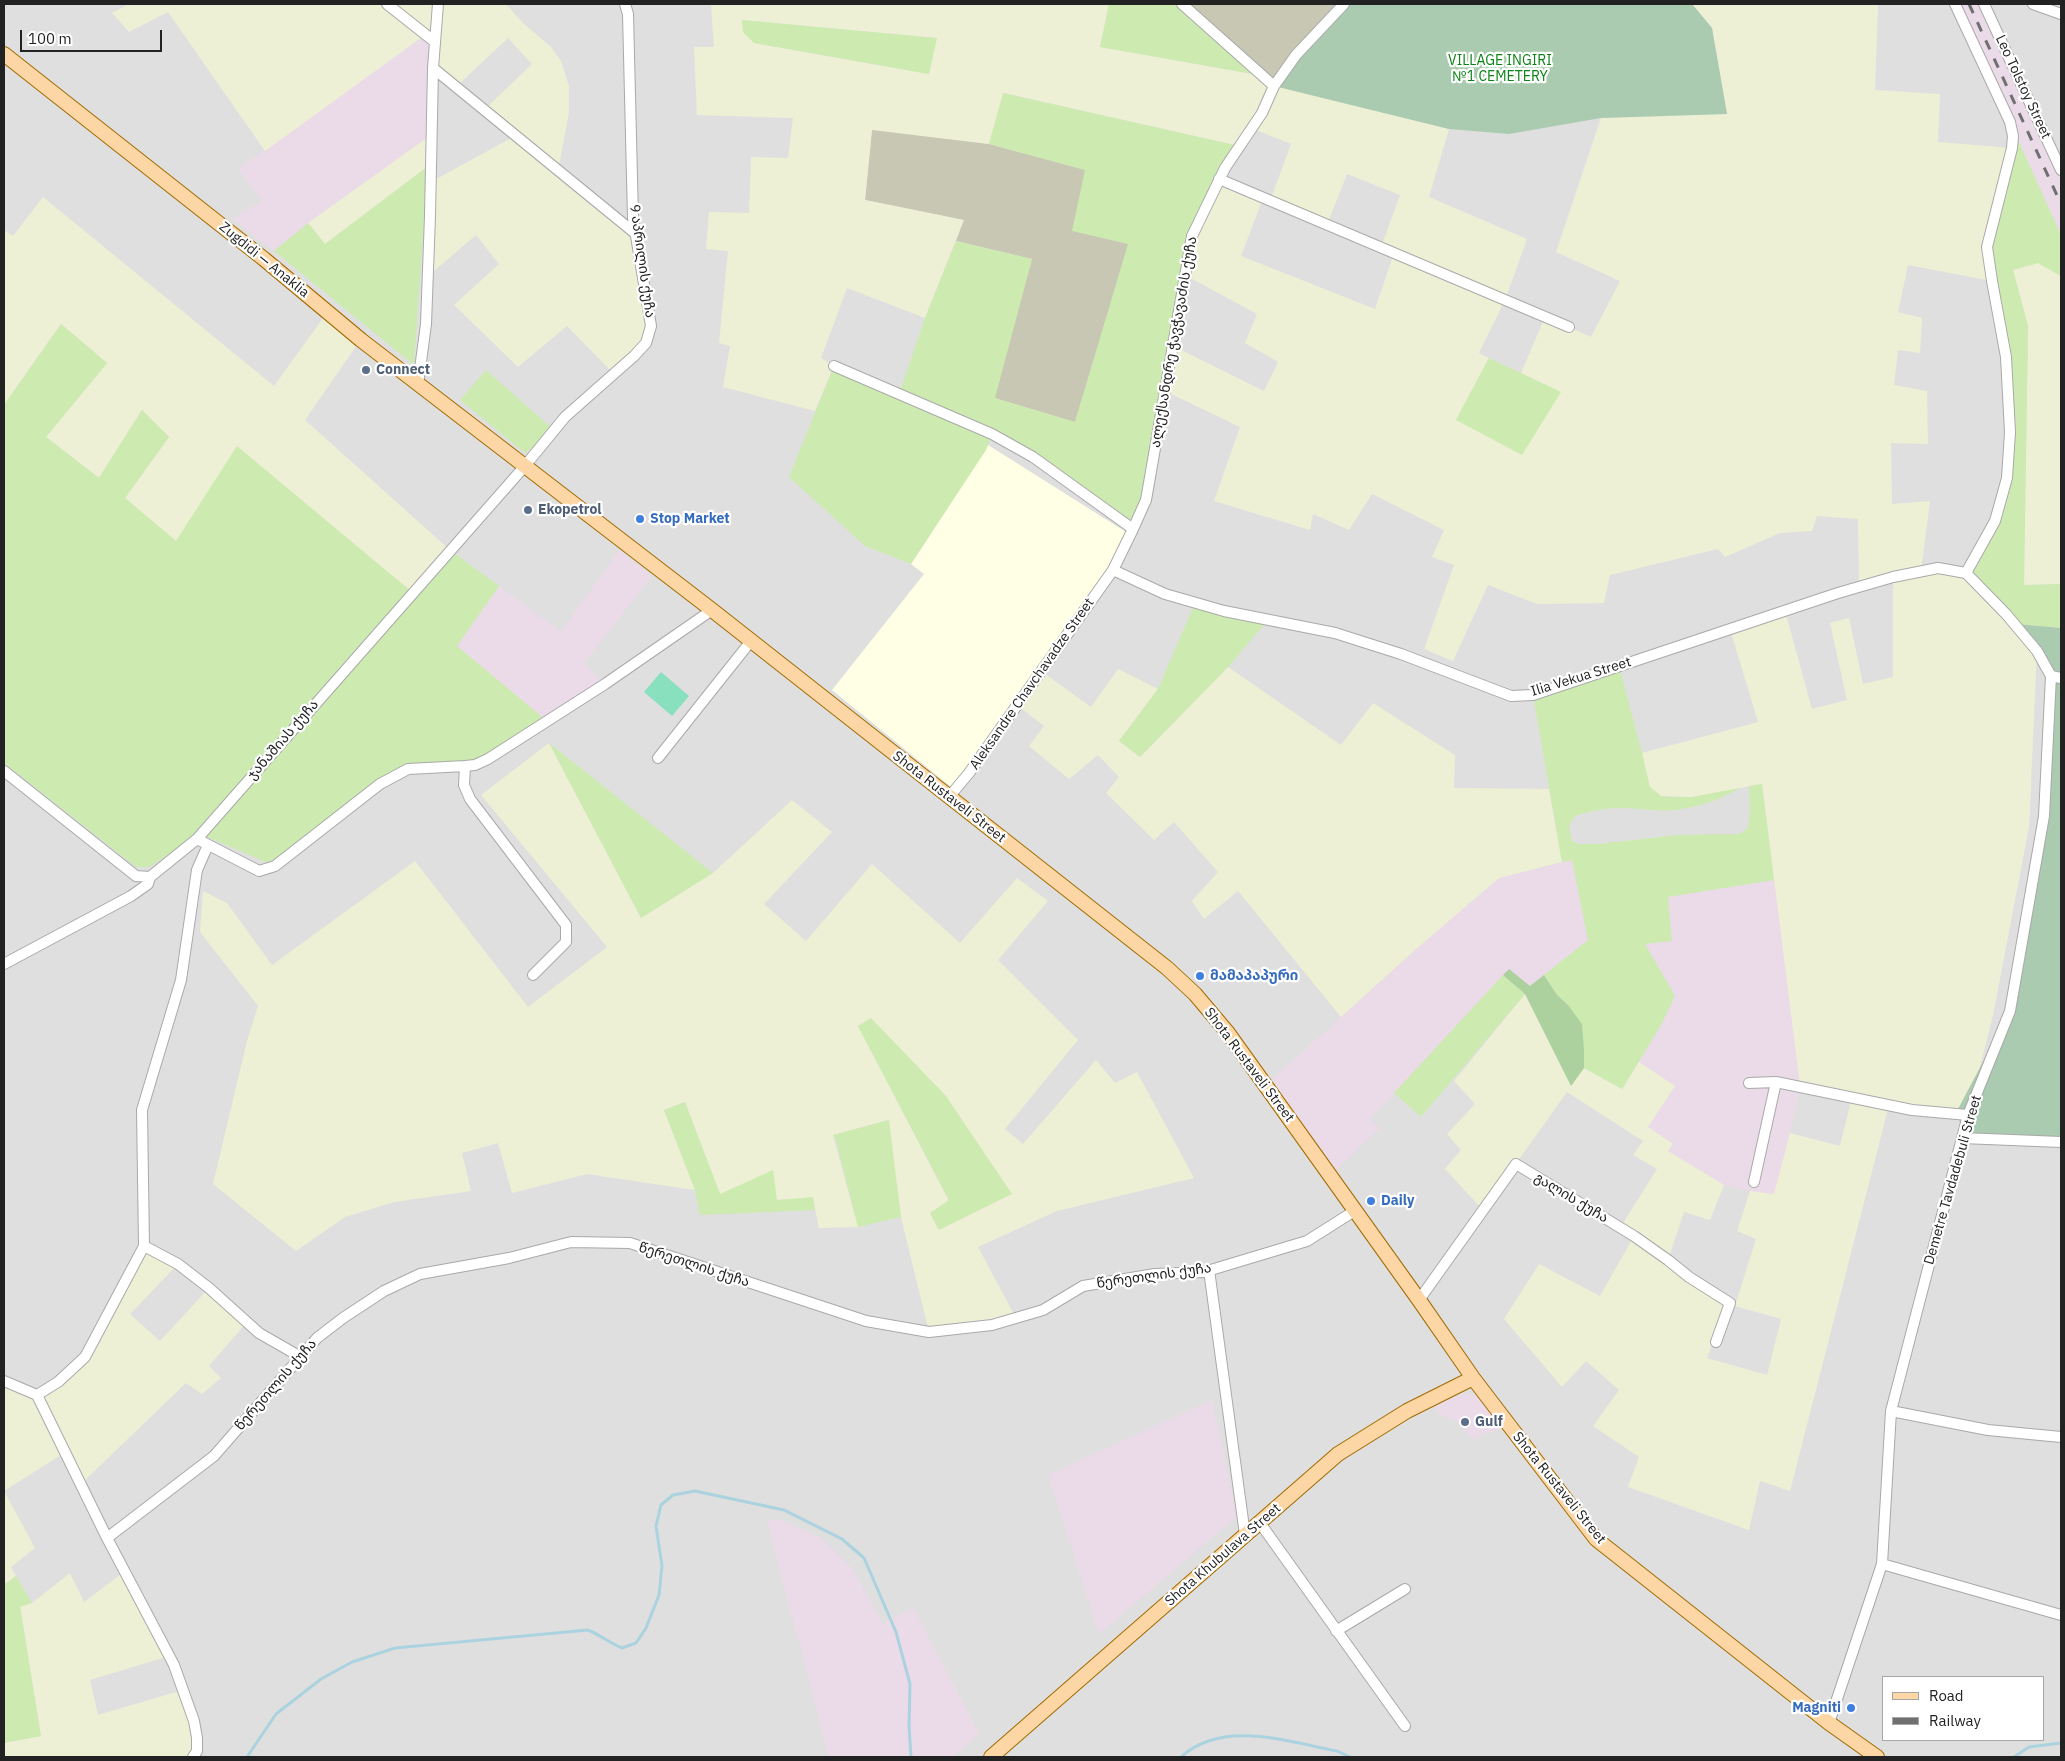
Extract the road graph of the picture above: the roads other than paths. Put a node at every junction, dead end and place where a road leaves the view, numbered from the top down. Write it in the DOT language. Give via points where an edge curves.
graph roads {
  1 [pos="387,4"];
  2 [pos="438,4"];
  3 [pos="625,4"];
  4 [pos="1182,4"];
  5 [pos="1344,4"];
  6 [pos="1955,4"];
  7 [pos="1984,4"];
  8 [pos="2033,4"];
  9 [pos="2061,14"];
  10 [pos="435,42"];
  11 [pos="4,54"];
  12 [pos="432,68"];
  13 [pos="1274,86"];
  14 [pos="2061,170"];
  15 [pos="1219,179"];
  16 [pos="636,234"];
  17 [pos="1568,327"];
  18 [pos="834,366"];
  19 [pos="418,384"];
  20 [pos="524,467"];
  21 [pos="1134,529"];
  22 [pos="1113,570"];
  23 [pos="1966,573"];
  24 [pos="712,610"];
  25 [pos="750,641"];
  26 [pos="2056,677"];
  27 [pos="658,758"];
  28 [pos="465,766"];
  29 [pos="4,771"];
  30 [pos="949,797"];
  31 [pos="197,839"];
  32 [pos="208,845"];
  33 [pos="150,878"];
  34 [pos="4,964"];
  35 [pos="533,975"];
  36 [pos="1776,1082"];
  37 [pos="1749,1083"];
  38 [pos="1968,1115"];
  39 [pos="1962,1138"];
  40 [pos="2061,1142"];
  41 [pos="1754,1182"];
  42 [pos="1356,1210"];
  43 [pos="144,1246"];
  44 [pos="1208,1270"];
  45 [pos="1420,1300"];
  46 [pos="1716,1342"];
  47 [pos="299,1356"];
  48 [pos="1473,1378"];
  49 [pos="4,1381"];
  50 [pos="37,1395"];
  51 [pos="1891,1410"];
  52 [pos="2061,1437"];
  53 [pos="1260,1523"];
  54 [pos="1245,1535"];
  55 [pos="107,1538"];
  56 [pos="1882,1564"];
  57 [pos="1405,1589"];
  58 [pos="2061,1615"];
  59 [pos="1336,1631"];
  60 [pos="1829,1723"];
  61 [pos="1405,1726"];
  62 [pos="193,1757"];
  63 [pos="991,1757"];
  64 [pos="1877,1757"];
  1 -- 10 [label="street"];
  2 -- 10 [label="street"];
  3 -- 16 [label="street, 9 აპრილის ქუჩა" via="628,14"];
  4 -- 13 [label="street"];
  5 -- 13 [label="street, ალექსანდრე ჭავჭავაძის ქუჩა" via="1296,55"];
  6 -- 23 [label="street" via="2010,122 2013,136 1987,246 2006,356 2010,450 2007,478 1995,521"];
  7 -- 14 [label="street, Leo Tolstoy Street"];
  8 -- 9 [label="street"];
  10 -- 12 [label="street"];
  11 -- 19 [label="main road, Zugdidi — Anaklia"];
  12 -- 16 [label="street"];
  12 -- 19 [label="street" via="426,324"];
  13 -- 15 [label="street, ალექსანდრე ჭავჭავაძის ქუჩა" via="1262,114"];
  15 -- 17 [label="street"];
  15 -- 21 [label="street, ალექსანდრე ჭავჭავაძის ქუჩა" via="1192,236 1146,500"];
  16 -- 20 [label="street, 9 აპრილის ქუჩა" via="651,326 646,342 565,417"];
  18 -- 21 [label="street" via="992,434 1033,457"];
  19 -- 20 [label="main road, Zugdidi — Anaklia"];
  20 -- 24 [label="main road, Shota Rustaveli Street"];
  20 -- 31 [label="street, ჯანაშიას ქუჩა"];
  21 -- 22 [label="street, ალექსანდრე ჭავჭავაძის ქუჩა"];
  22 -- 23 [label="street, Ilia Vekua Street" via="1165,594 1224,611 1335,633 1511,696 1532,694 1893,577 1938,568"];
  22 -- 30 [label="street, Aleksandre Chavchavadze Street"];
  23 -- 26 [label="street, Demetre Tavdadebuli Street" via="2006,614"];
  24 -- 25 [label="main road, Shota Rustaveli Street"];
  24 -- 28 [label="street" via="488,759"];
  25 -- 27 [label="street"];
  25 -- 30 [label="main road, Shota Rustaveli Street"];
  26 -- 38 [label="street, Demetre Tavdadebuli Street" via="2044,816 2010,1011"];
  28 -- 32 [label="street" via="414,768 400,772 275,866 259,871"];
  28 -- 35 [label="street" via="464,786 470,800 566,925 566,942"];
  29 -- 33 [label="street" via="136,876"];
  30 -- 42 [label="main road, Shota Rustaveli Street" via="1157,959 1195,994 1228,1032"];
  31 -- 32 [label="street"];
  31 -- 33 [label="street, ჯანაშიას ქუჩა"];
  32 -- 43 [label="street" via="197,870 182,980 142,1110"];
  33 -- 34 [label="street, ჯანაშიას ქუჩა" via="148,884 131,896"];
  36 -- 37 [label="street"];
  36 -- 38 [label="street" via="1912,1110"];
  36 -- 41 [label="street"];
  38 -- 39 [label="street, Demetre Tavdadebuli Street"];
  39 -- 40 [label="street"];
  39 -- 51 [label="street, Demetre Tavdadebuli Street"];
  42 -- 44 [label="street, წერეთლის ქუჩა" via="1306,1241"];
  42 -- 45 [label="main road, Shota Rustaveli Street"];
  43 -- 47 [label="street" via="178,1264 259,1333"];
  43 -- 50 [label="street" via="85,1357 58,1382"];
  44 -- 47 [label="street, წერეთლის ქუჩა" via="1155,1274 1083,1286 1042,1310 992,1325 929,1332 866,1321 630,1243 571,1242 509,1258 420,1274 384,1290 317,1338"];
  44 -- 54 [label="street"];
  45 -- 46 [label="street, გალის ქუჩა" via="1516,1164 1634,1236 1730,1303"];
  45 -- 48 [label="main road, Shota Rustaveli Street"];
  47 -- 55 [label="street, წერეთლის ქუჩა" via="214,1456"];
  48 -- 53 [label="main road, Shota Khubulava Street" via="1407,1412 1338,1454"];
  48 -- 60 [label="main road, Shota Rustaveli Street" via="1596,1539"];
  49 -- 50 [label="street"];
  50 -- 55 [label="street"];
  51 -- 52 [label="street" via="1988,1430"];
  51 -- 56 [label="street, Demetre Tavdadebuli Street"];
  53 -- 54 [label="main road, Shota Khubulava Street"];
  53 -- 59 [label="street"];
  54 -- 63 [label="main road, Shota Khubulava Street"];
  55 -- 62 [label="street" via="174,1665 198,1738"];
  56 -- 58 [label="street"];
  56 -- 60 [label="street, Demetre Tavdadebuli Street"];
  57 -- 59 [label="street"];
  59 -- 61 [label="street"];
  60 -- 64 [label="main road, Shota Rustaveli Street"];
}
